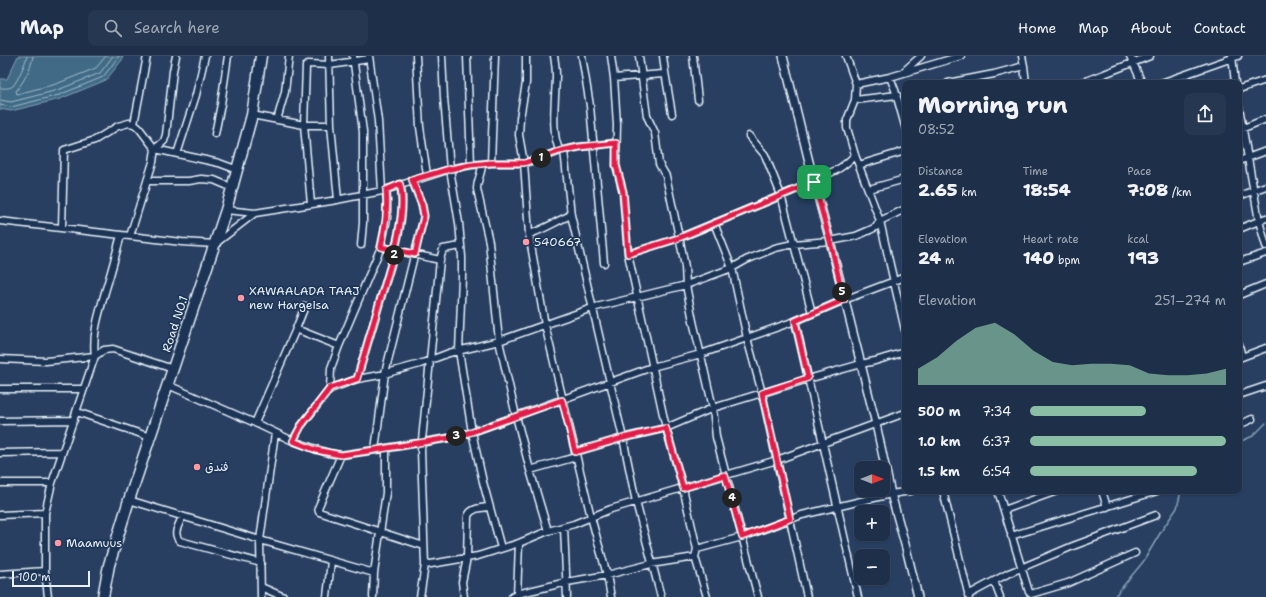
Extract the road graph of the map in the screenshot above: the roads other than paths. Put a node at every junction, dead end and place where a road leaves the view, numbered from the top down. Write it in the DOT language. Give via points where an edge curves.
graph roads {
  1 [pos="147,56"];
  2 [pos="176,56"];
  3 [pos="205,56"];
  4 [pos="228,56"];
  5 [pos="261,56"];
  6 [pos="289,56"];
  7 [pos="329,56"];
  8 [pos="416,56"];
  9 [pos="442,56"];
  10 [pos="467,56"];
  11 [pos="495,56"];
  12 [pos="526,56"];
  13 [pos="554,56"];
  14 [pos="582,56"];
  15 [pos="611,56"];
  16 [pos="639,56"];
  17 [pos="663,56"];
  18 [pos="693,56"];
  19 [pos="782,56"];
  20 [pos="846,56"];
  21 [pos="922,56"];
  22 [pos="961,56"];
  23 [pos="1022,56"];
  24 [pos="1130,56"];
  25 [pos="1150,56"];
  26 [pos="369,57"];
  27 [pos="1234,57"];
  28 [pos="353,58"];
  29 [pos="1133,63"];
  30 [pos="330,65"];
  31 [pos="1024,66"];
  32 [pos="665,72"];
  33 [pos="901,73"];
  34 [pos="642,75"];
  35 [pos="890,77"];
  36 [pos="614,78"];
  37 [pos="963,80"];
  38 [pos="1026,80"];
  39 [pos="1089,80"];
  40 [pos="1141,80"];
  41 [pos="1169,80"];
  42 [pos="1235,80"];
  43 [pos="1266,80"];
  44 [pos="856,84"];
  45 [pos="1242,88"];
  46 [pos="897,95"];
  47 [pos="698,100"];
  48 [pos="855,100"];
  49 [pos="902,107"];
  50 [pos="672,114"];
  51 [pos="252,115"];
  52 [pos="1266,119"];
  53 [pos="277,120"];
  54 [pos="134,124"];
  55 [pos="304,125"];
  56 [pos="331,125"];
  57 [pos="1242,128"];
  58 [pos="1242,132"];
  59 [pos="215,134"];
  60 [pos="749,136"];
  61 [pos="616,143"];
  62 [pos="594,146"];
  63 [pos="155,149"];
  64 [pos="562,151"];
  65 [pos="1266,151"];
  66 [pos="902,152"];
  67 [pos="177,154"];
  68 [pos="855,155"];
  69 [pos="1248,158"];
  70 [pos="1242,160"];
  71 [pos="491,163"];
  72 [pos="524,163"];
  73 [pos="482,164"];
  74 [pos="471,165"];
  75 [pos="859,165"];
  76 [pos="450,169"];
  77 [pos="238,170"];
  78 [pos="427,175"];
  79 [pos="412,180"];
  80 [pos="813,180"];
  81 [pos="902,180"];
  82 [pos="147,181"];
  83 [pos="400,184"];
  84 [pos="1266,186"];
  85 [pos="233,188"];
  86 [pos="869,189"];
  87 [pos="384,190"];
  88 [pos="1253,191"];
  89 [pos="781,195"];
  90 [pos="1242,195"];
  91 [pos="362,196"];
  92 [pos="338,200"];
  93 [pos="311,204"];
  94 [pos="226,210"];
  95 [pos="902,210"];
  96 [pos="255,213"];
  97 [pos="571,215"];
  98 [pos="1266,218"];
  99 [pos="0,221"];
  100 [pos="880,221"];
  101 [pos="1259,221"];
  102 [pos="714,223"];
  103 [pos="62,227"];
  104 [pos="1242,228"];
  105 [pos="529,234"];
  106 [pos="121,235"];
  107 [pos="130,236"];
  108 [pos="679,238"];
  109 [pos="830,241"];
  110 [pos="215,244"];
  111 [pos="793,244"];
  112 [pos="360,245"];
  113 [pos="461,246"];
  114 [pos="1266,246"];
  115 [pos="381,247"];
  116 [pos="395,250"];
  117 [pos="1266,253"];
  118 [pos="415,254"];
  119 [pos="628,254"];
  120 [pos="440,260"];
  121 [pos="1242,261"];
  122 [pos="604,263"];
  123 [pos="732,268"];
  124 [pos="902,278"];
  125 [pos="894,281"];
  126 [pos="1266,284"];
  127 [pos="686,285"];
  128 [pos="1242,294"];
  129 [pos="636,297"];
  130 [pos="844,300"];
  131 [pos="305,306"];
  132 [pos="592,308"];
  133 [pos="812,314"];
  134 [pos="902,317"];
  135 [pos="795,321"];
  136 [pos="545,325"];
  137 [pos="296,329"];
  138 [pos="747,338"];
  139 [pos="499,341"];
  140 [pos="339,346"];
  141 [pos="1266,348"];
  142 [pos="459,351"];
  143 [pos="902,353"];
  144 [pos="701,354"];
  145 [pos="95,356"];
  146 [pos="1242,357"];
  147 [pos="0,359"];
  148 [pos="430,360"];
  149 [pos="861,364"];
  150 [pos="652,367"];
  151 [pos="174,369"];
  152 [pos="385,373"];
  153 [pos="808,378"];
  154 [pos="357,379"];
  155 [pos="610,383"];
  156 [pos="168,385"];
  157 [pos="1266,386"];
  158 [pos="330,388"];
  159 [pos="0,389"];
  160 [pos="84,389"];
  161 [pos="762,393"];
  162 [pos="1242,394"];
  163 [pos="562,400"];
  164 [pos="713,408"];
  165 [pos="77,412"];
  166 [pos="902,415"];
  167 [pos="516,416"];
  168 [pos="74,420"];
  169 [pos="1252,420"];
  170 [pos="0,421"];
  171 [pos="255,423"];
  172 [pos="876,424"];
  173 [pos="1242,424"];
  174 [pos="666,428"];
  175 [pos="472,432"];
  176 [pos="275,433"];
  177 [pos="150,437"];
  178 [pos="623,438"];
  179 [pos="293,441"];
  180 [pos="422,443"];
  181 [pos="824,444"];
  182 [pos="386,448"];
  183 [pos="375,450"];
  184 [pos="62,452"];
  185 [pos="0,453"];
  186 [pos="576,454"];
  187 [pos="341,455"];
  188 [pos="777,460"];
  189 [pos="530,470"];
  190 [pos="725,475"];
  191 [pos="0,482"];
  192 [pos="52,483"];
  193 [pos="683,488"];
  194 [pos="902,492"];
  195 [pos="891,494"];
  196 [pos="944,494"];
  197 [pos="999,494"];
  198 [pos="1049,494"];
  199 [pos="1103,494"];
  200 [pos="1148,494"];
  201 [pos="129,500"];
  202 [pos="636,502"];
  203 [pos="489,506"];
  204 [pos="838,506"];
  205 [pos="1107,507"];
  206 [pos="1004,510"];
  207 [pos="45,513"];
  208 [pos="0,515"];
  209 [pos="1156,515"];
  210 [pos="591,516"];
  211 [pos="182,517"];
  212 [pos="790,519"];
  213 [pos="564,527"];
  214 [pos="380,531"];
  215 [pos="548,531"];
  216 [pos="1012,536"];
  217 [pos="742,537"];
  218 [pos="260,540"];
  219 [pos="519,543"];
  220 [pos="424,546"];
  221 [pos="501,548"];
  222 [pos="697,549"];
  223 [pos="1135,553"];
  224 [pos="695,557"];
  225 [pos="466,558"];
  226 [pos="331,561"];
  227 [pos="261,562"];
  228 [pos="652,564"];
  229 [pos="425,565"];
  230 [pos="1021,569"];
  231 [pos="45,571"];
  232 [pos="374,573"];
  233 [pos="0,574"];
  234 [pos="607,575"];
  235 [pos="994,581"];
  236 [pos="566,582"];
  237 [pos="261,587"];
  238 [pos="516,596"];
  239 [pos="968,596"];
  240 [pos="48,597"];
  241 [pos="103,597"];
  242 [pos="261,597"];
  243 [pos="284,597"];
  244 [pos="327,597"];
  245 [pos="373,597"];
  246 [pos="420,597"];
  247 [pos="464,597"];
  248 [pos="567,597"];
  249 [pos="611,597"];
  250 [pos="660,597"];
  251 [pos="707,597"];
  252 [pos="758,597"];
  253 [pos="807,597"];
  254 [pos="858,597"];
  255 [pos="918,597"];
  256 [pos="1000,597"];
  1 -- 54 [label="street"];
  2 -- 63 [label="street" via="166,135"];
  3 -- 67 [label="street" via="196,95"];
  4 -- 59 [label="street"];
  5 -- 51 [label="highway, Road NO.1"];
  6 -- 53 [label="street" via="285,92"];
  7 -- 30 [label="street"];
  8 -- 78 [label="street" via="420,127"];
  9 -- 76 [label="street"];
  10 -- 74 [label="street"];
  11 -- 71 [label="street"];
  12 -- 72 [label="street" via="526,83 519,135"];
  13 -- 64 [label="street" via="555,136 556,144"];
  14 -- 62 [label="street"];
  15 -- 36 [label="street"];
  16 -- 34 [label="street"];
  17 -- 32 [label="street"];
  18 -- 47 [label="street"];
  19 -- 80 [label="street"];
  20 -- 44 [label="street"];
  21 -- 33 [label="street"];
  22 -- 33 [label="street"];
  23 -- 31 [label="street"];
  24 -- 29 [label="street"];
  25 -- 29 [label="street"];
  26 -- 28 [label="street"];
  26 -- 87 [label="street"];
  27 -- 41 [label="street"];
  27 -- 42 [label="street"];
  28 -- 30 [label="street"];
  28 -- 91 [label="street" via="363,132"];
  29 -- 39 [label="street"];
  29 -- 40 [label="street"];
  30 -- 55 [label="street" via="306,66"];
  30 -- 56 [label="street"];
  31 -- 37 [label="street"];
  31 -- 38 [label="street"];
  32 -- 34 [label="street"];
  32 -- 50 [label="street"];
  33 -- 35 [label="street"];
  34 -- 36 [label="street"];
  34 -- 108 [label="street" via="647,116 655,133 659,164 666,176"];
  35 -- 44 [label="street"];
  35 -- 46 [label="street"];
  36 -- 61 [label="street"];
  43 -- 45 [label="street"];
  44 -- 48 [label="street"];
  46 -- 48 [label="street"];
  46 -- 49 [label="street"];
  48 -- 68 [label="street" via="847,128"];
  51 -- 53 [label="street"];
  51 -- 77 [label="highway, Road NO.1"];
  52 -- 57 [label="street"];
  53 -- 55 [label="street"];
  54 -- 63 [label="street"];
  54 -- 103 [label="street" via="123,124 95,140 64,150"];
  55 -- 56 [label="street"];
  55 -- 93 [label="street"];
  56 -- 92 [label="street"];
  58 -- 69 [label="street"];
  60 -- 89 [label="street" via="765,155"];
  61 -- 62 [label="street"];
  61 -- 119 [label="street" via="616,165 623,192"];
  62 -- 64 [label="street"];
  62 -- 122 [label="street"];
  63 -- 67 [label="street"];
  63 -- 82 [label="street"];
  64 -- 72 [label="street"];
  64 -- 97 [label="street"];
  65 -- 69 [label="street"];
  66 -- 75 [label="street"];
  67 -- 77 [label="street"];
  68 -- 75 [label="street"];
  68 -- 80 [label="street" via="841,168"];
  69 -- 70 [label="street"];
  69 -- 88 [label="street"];
  71 -- 72 [label="street"];
  71 -- 73 [label="street"];
  72 -- 105 [label="street"];
  73 -- 74 [label="street"];
  73 -- 139 [label="street" via="477,189 489,242"];
  74 -- 76 [label="street"];
  75 -- 86 [label="street"];
  76 -- 78 [label="street"];
  76 -- 113 [label="street"];
  77 -- 85 [label="highway, Road NO.1"];
  78 -- 79 [label="street"];
  79 -- 83 [label="street"];
  79 -- 118 [label="street" via="424,216"];
  80 -- 89 [label="street"];
  80 -- 109 [label="street"];
  81 -- 86 [label="street"];
  82 -- 85 [label="street" via="214,180"];
  82 -- 107 [label="street"];
  83 -- 87 [label="street"];
  83 -- 116 [label="street" via="403,194"];
  84 -- 88 [label="street"];
  85 -- 94 [label="highway, Road NO.1"];
  86 -- 100 [label="street"];
  87 -- 91 [label="street"];
  87 -- 115 [label="street" via="387,201"];
  88 -- 90 [label="street"];
  88 -- 101 [label="street"];
  89 -- 102 [label="street"];
  89 -- 111 [label="street"];
  91 -- 92 [label="street"];
  91 -- 112 [label="street" via="363,223"];
  92 -- 93 [label="street"];
  93 -- 96 [label="street"];
  94 -- 96 [label="street"];
  94 -- 110 [label="highway, Road NO.1"];
  95 -- 100 [label="street"];
  96 -- 110 [label="street"];
  97 -- 105 [label="street"];
  97 -- 132 [label="street"];
  98 -- 101 [label="street"];
  99 -- 103 [label="street"];
  100 -- 109 [label="street" via="876,227 864,234"];
  100 -- 125 [label="street"];
  101 -- 104 [label="street"];
  101 -- 114 [label="street"];
  102 -- 108 [label="street"];
  102 -- 123 [label="street"];
  103 -- 106 [label="street"];
  105 -- 136 [label="street"];
  106 -- 107 [label="street"];
  106 -- 145 [label="street" via="95,326"];
  107 -- 110 [label="street"];
  108 -- 119 [label="street"];
  108 -- 127 [label="street" via="686,267"];
  109 -- 111 [label="street"];
  109 -- 130 [label="street"];
  110 -- 151 [label="highway, Road NO.1"];
  111 -- 123 [label="street" via="760,253"];
  111 -- 133 [label="street"];
  113 -- 120 [label="street" via="444,248"];
  113 -- 142 [label="street"];
  115 -- 116 [label="street"];
  115 -- 140 [label="street"];
  116 -- 118 [label="street"];
  116 -- 154 [label="street"];
  117 -- 121 [label="street"];
  118 -- 120 [label="street"];
  118 -- 152 [label="street"];
  119 -- 129 [label="street"];
  120 -- 148 [label="street"];
  123 -- 127 [label="street"];
  123 -- 138 [label="street"];
  124 -- 125 [label="street"];
  125 -- 130 [label="street"];
  125 -- 134 [label="street"];
  126 -- 128 [label="street"];
  127 -- 129 [label="street"];
  127 -- 144 [label="street"];
  129 -- 132 [label="street"];
  129 -- 150 [label="street"];
  130 -- 133 [label="street"];
  130 -- 149 [label="street"];
  131 -- 137 [label="street"];
  132 -- 136 [label="street"];
  132 -- 155 [label="street"];
  133 -- 135 [label="street"];
  135 -- 138 [label="street"];
  135 -- 153 [label="street"];
  136 -- 139 [label="street"];
  136 -- 163 [label="street"];
  137 -- 140 [label="street"];
  137 -- 171 [label="street"];
  138 -- 144 [label="street"];
  138 -- 161 [label="street"];
  139 -- 142 [label="street"];
  139 -- 167 [label="street"];
  140 -- 158 [label="street" via="331,368"];
  141 -- 146 [label="street"];
  142 -- 148 [label="street"];
  142 -- 175 [label="street"];
  143 -- 149 [label="street"];
  144 -- 150 [label="street"];
  144 -- 164 [label="street"];
  145 -- 147 [label="street" via="46,361"];
  145 -- 151 [label="street" via="113,348"];
  145 -- 160 [label="street"];
  148 -- 152 [label="street"];
  148 -- 180 [label="street"];
  149 -- 153 [label="street"];
  149 -- 172 [label="street"];
  150 -- 155 [label="street"];
  150 -- 174 [label="street"];
  151 -- 156 [label="highway, Road NO.1"];
  152 -- 154 [label="street"];
  152 -- 183 [label="street"];
  153 -- 161 [label="street"];
  153 -- 181 [label="street"];
  154 -- 158 [label="street"];
  155 -- 163 [label="street"];
  155 -- 178 [label="street"];
  156 -- 171 [label="street"];
  156 -- 177 [label="highway, Road NO.1"];
  157 -- 162 [label="street"];
  158 -- 179 [label="street" via="301,426"];
  159 -- 160 [label="street"];
  160 -- 165 [label="street"];
  161 -- 164 [label="street"];
  161 -- 188 [label="street"];
  163 -- 167 [label="street"];
  163 -- 186 [label="street"];
  164 -- 174 [label="street"];
  164 -- 190 [label="street" via="716,437"];
  165 -- 168 [label="street"];
  165 -- 177 [label="street"];
  166 -- 172 [label="street"];
  167 -- 175 [label="street"];
  167 -- 189 [label="street"];
  168 -- 170 [label="street"];
  168 -- 184 [label="street"];
  169 -- 173 [label="street"];
  171 -- 176 [label="street"];
  172 -- 181 [label="street"];
  172 -- 195 [label="street"];
  174 -- 178 [label="street"];
  174 -- 193 [label="street"];
  175 -- 180 [label="street"];
  175 -- 203 [label="street"];
  176 -- 179 [label="street"];
  176 -- 218 [label="street"];
  177 -- 201 [label="highway, Road NO.1"];
  178 -- 186 [label="street"];
  178 -- 202 [label="street"];
  179 -- 187 [label="street" via="316,450"];
  180 -- 182 [label="street"];
  180 -- 220 [label="street"];
  181 -- 188 [label="street"];
  181 -- 204 [label="street"];
  182 -- 183 [label="street"];
  182 -- 214 [label="street" via="386,493"];
  183 -- 187 [label="street"];
  184 -- 185 [label="street"];
  184 -- 192 [label="street"];
  186 -- 189 [label="street"];
  186 -- 210 [label="street"];
  187 -- 214 [label="street" via="318,508 319,512"];
  188 -- 190 [label="street"];
  188 -- 212 [label="street"];
  189 -- 215 [label="street"];
  190 -- 193 [label="street"];
  190 -- 217 [label="street"];
  191 -- 192 [label="street"];
  192 -- 207 [label="street"];
  193 -- 202 [label="street"];
  193 -- 222 [label="street"];
  194 -- 195 [label="street"];
  195 -- 204 [label="street"];
  195 -- 255 [label="street"];
  196 -- 239 [label="street"];
  197 -- 206 [label="street"];
  198 -- 206 [label="street"];
  199 -- 205 [label="street"];
  200 -- 205 [label="street"];
  201 -- 211 [label="street"];
  201 -- 241 [label="highway, Road NO.1" via="109,565"];
  202 -- 210 [label="street"];
  202 -- 228 [label="street"];
  203 -- 221 [label="street"];
  203 -- 225 [label="street" via="473,510 468,516"];
  204 -- 212 [label="street"];
  204 -- 254 [label="street"];
  205 -- 216 [label="street"];
  206 -- 216 [label="street"];
  207 -- 208 [label="street"];
  207 -- 231 [label="street"];
  209 -- 230 [label="street" via="1073,546"];
  210 -- 213 [label="street"];
  210 -- 234 [label="street"];
  211 -- 218 [label="street"];
  211 -- 227 [label="street" via="176,532 180,541"];
  212 -- 217 [label="street"];
  212 -- 253 [label="street"];
  213 -- 215 [label="street"];
  213 -- 236 [label="street"];
  214 -- 220 [label="street"];
  214 -- 232 [label="street"];
  215 -- 219 [label="street"];
  216 -- 230 [label="street"];
  217 -- 222 [label="street"];
  217 -- 252 [label="street"];
  218 -- 226 [label="street"];
  218 -- 227 [label="street"];
  219 -- 221 [label="street"];
  219 -- 238 [label="street"];
  220 -- 229 [label="street"];
  221 -- 225 [label="street"];
  222 -- 224 [label="street"];
  223 -- 230 [label="street" via="1068,583 1033,594 1029,592"];
  224 -- 228 [label="street"];
  224 -- 251 [label="street"];
  225 -- 229 [label="street"];
  225 -- 247 [label="street" via="462,582"];
  226 -- 232 [label="street"];
  226 -- 244 [label="street"];
  227 -- 237 [label="street"];
  228 -- 234 [label="street"];
  228 -- 250 [label="street"];
  229 -- 246 [label="street"];
  230 -- 235 [label="street"];
  231 -- 233 [label="street"];
  231 -- 240 [label="street"];
  232 -- 245 [label="street"];
  234 -- 236 [label="street"];
  234 -- 249 [label="street"];
  235 -- 239 [label="street"];
  235 -- 256 [label="street"];
  236 -- 238 [label="street"];
  236 -- 248 [label="street"];
  237 -- 242 [label="street"];
  237 -- 243 [label="street"];
}
